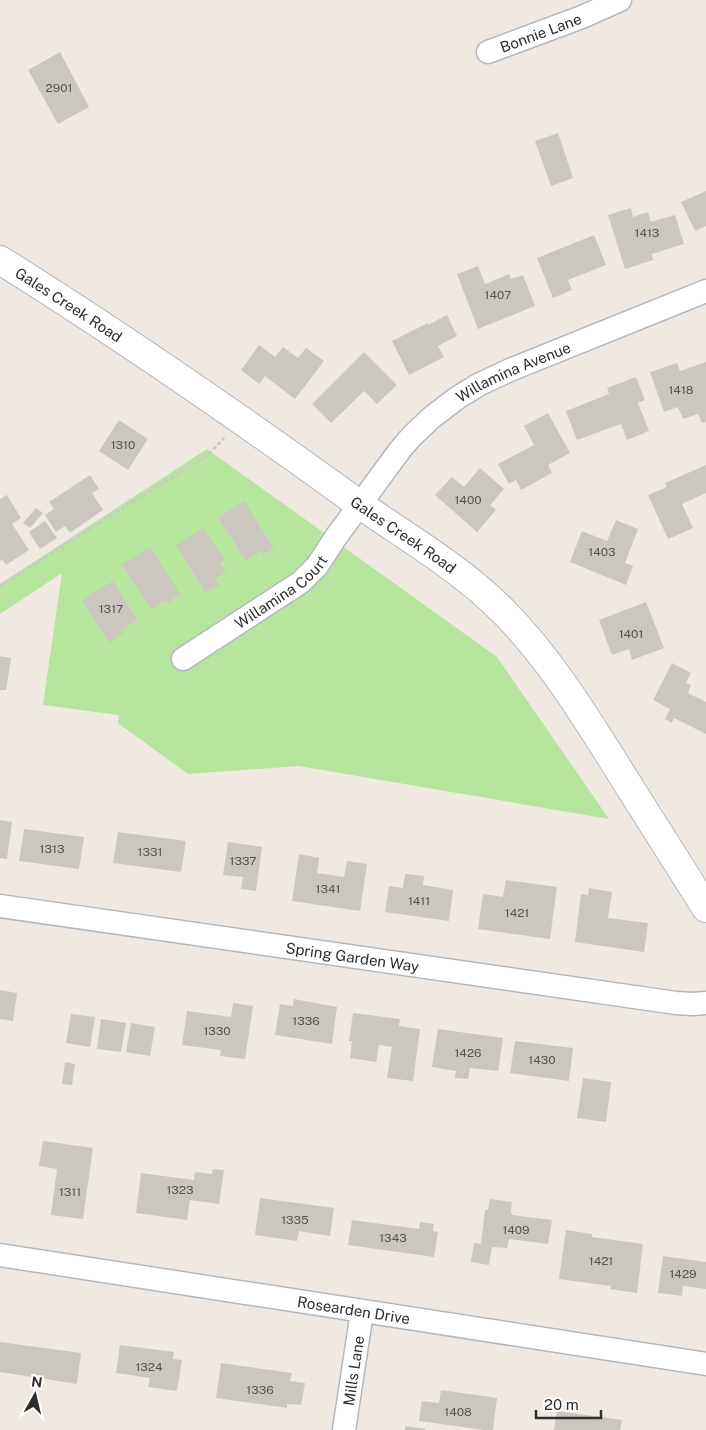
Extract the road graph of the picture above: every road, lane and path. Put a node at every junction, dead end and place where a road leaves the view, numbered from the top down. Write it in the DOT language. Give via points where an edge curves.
graph roads {
  1 [pos="609,2"];
  2 [pos="488,52"];
  3 [pos="0,260"];
  4 [pos="706,291"];
  5 [pos="241,419"];
  6 [pos="360,505"];
  7 [pos="0,586"];
  8 [pos="183,659"];
  9 [pos="0,906"];
  10 [pos="706,908"];
  11 [pos="706,1003"];
  12 [pos="0,1255"];
  13 [pos="362,1312"];
  14 [pos="706,1364"];
  15 [pos="344,1430"];
  1 -- 2 [label="street, Bonnie Lane" via="582,17"];
  3 -- 5 [label="main road, Gales Creek Road"];
  4 -- 6 [label="street, Willamina Avenue" via="510,370 456,398 411,437"];
  5 -- 6 [label="main road, Gales Creek Road"];
  5 -- 7 [label="path" via="207,456"];
  6 -- 8 [label="street, Willamina Court" via="318,566 301,582"];
  6 -- 10 [label="main road, Gales Creek Road" via="438,557 504,612 529,640 580,709"];
  9 -- 11 [label="street, Spring Garden Way" via="676,1003"];
  12 -- 13 [label="street, Rosearden Drive"];
  13 -- 14 [label="street, Rosearden Drive"];
  13 -- 15 [label="street, Mills Lane"];
}
